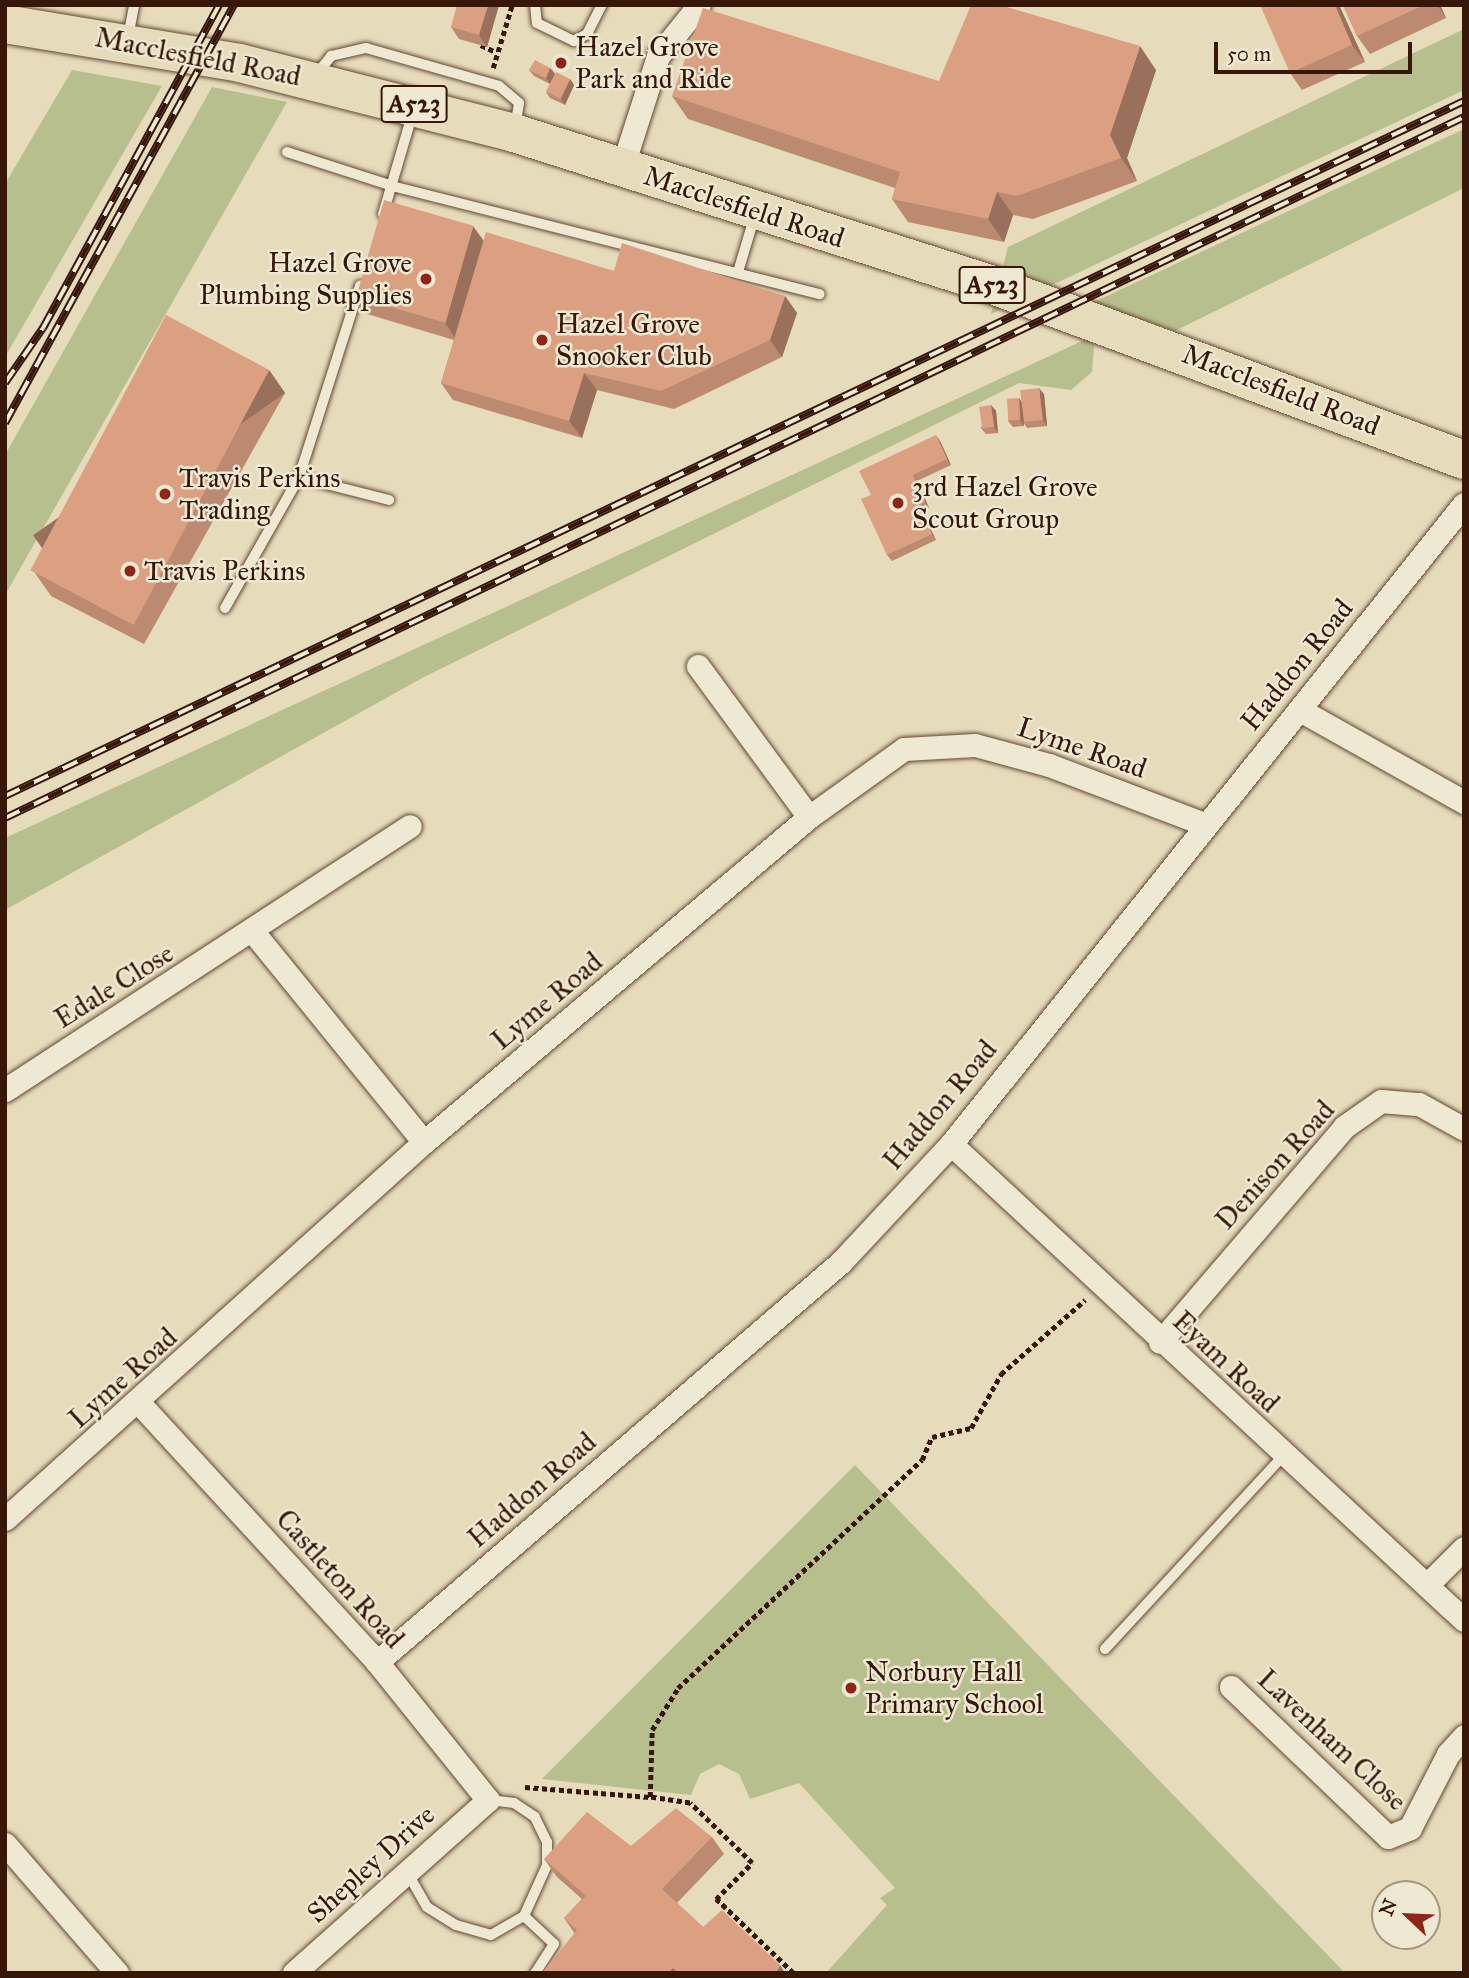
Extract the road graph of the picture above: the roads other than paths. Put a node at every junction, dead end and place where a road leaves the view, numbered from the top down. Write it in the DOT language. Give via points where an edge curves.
graph roads {
  1 [pos="536,5"];
  2 [pos="602,5"];
  3 [pos="699,5"];
  4 [pos="131,23"];
  5 [pos="5,24"];
  6 [pos="313,79"];
  7 [pos="415,104"];
  8 [pos="514,133"];
  9 [pos="287,152"];
  10 [pos="622,168"];
  11 [pos="392,186"];
  12 [pos="756,212"];
  13 [pos="379,226"];
  14 [pos="366,265"];
  15 [pos="738,272"];
  16 [pos="820,294"];
  17 [pos="1464,460"];
  18 [pos="299,477"];
  19 [pos="389,500"];
  20 [pos="1464,504"];
  21 [pos="225,608"];
  22 [pos="698,666"];
  23 [pos="1300,710"];
  24 [pos="1464,802"];
  25 [pos="809,817"];
  26 [pos="1204,824"];
  27 [pos="410,826"];
  28 [pos="254,933"];
  29 [pos="5,1090"];
  30 [pos="1464,1129"];
  31 [pos="424,1142"];
  32 [pos="951,1144"];
  33 [pos="1160,1342"];
  34 [pos="141,1404"];
  35 [pos="1284,1455"];
  36 [pos="5,1519"];
  37 [pos="1464,1548"];
  38 [pos="1427,1585"];
  39 [pos="1464,1620"];
  40 [pos="1105,1649"];
  41 [pos="377,1662"];
  42 [pos="1231,1686"];
  43 [pos="1464,1736"];
  44 [pos="481,1792"];
  45 [pos="5,1844"];
  46 [pos="407,1872"];
  47 [pos="524,1916"];
  48 [pos="117,1973"];
  49 [pos="294,1973"];
  50 [pos="535,1973"];
  1 -- 2 [label="lane" via="537,23 574,41 584,38"];
  3 -- 10 [label="street" via="658,56"];
  4 -- 5 [label="highway, Macclesfield Road / A523"];
  4 -- 6 [label="highway, Macclesfield Road / A523"];
  6 -- 7 [label="highway, Macclesfield Road / A523"];
  6 -- 8 [label="lane" via="331,56 366,48 491,83 519,103"];
  7 -- 8 [label="highway, Macclesfield Road / A523"];
  7 -- 11 [label="lane"];
  8 -- 10 [label="highway, Macclesfield Road / A523"];
  9 -- 11 [label="lane"];
  10 -- 12 [label="highway, Macclesfield Road / A523"];
  11 -- 13 [label="lane"];
  11 -- 15 [label="lane"];
  12 -- 15 [label="lane"];
  12 -- 17 [label="highway, Macclesfield Road / A523" via="990,284"];
  14 -- 18 [label="lane"];
  15 -- 16 [label="lane"];
  18 -- 19 [label="lane"];
  18 -- 21 [label="lane"];
  20 -- 23 [label="street, Haddon Road"];
  22 -- 25 [label="street"];
  23 -- 24 [label="street"];
  23 -- 26 [label="street, Haddon Road"];
  25 -- 26 [label="street, Lyme Road" via="904,749 975,745 1049,765"];
  25 -- 31 [label="street, Lyme Road"];
  26 -- 32 [label="street, Haddon Road"];
  27 -- 28 [label="street, Edale Close"];
  28 -- 29 [label="street, Edale Close"];
  28 -- 31 [label="street"];
  30 -- 33 [label="street, Denison Road" via="1419,1104 1381,1101 1344,1127"];
  31 -- 34 [label="street, Lyme Road"];
  32 -- 33 [label="street, Eyam Road"];
  32 -- 41 [label="street, Haddon Road" via="842,1262"];
  33 -- 35 [label="street, Eyam Road"];
  34 -- 36 [label="street, Lyme Road"];
  34 -- 41 [label="street, Castleton Road"];
  35 -- 38 [label="street, Eyam Road"];
  35 -- 40 [label="lane"];
  37 -- 38 [label="street"];
  38 -- 39 [label="street, Eyam Road"];
  41 -- 44 [label="street, Castleton Road"];
  42 -- 43 [label="street, Lavenham Close" via="1388,1837 1410,1828 1448,1754"];
  44 -- 46 [label="street, Shepley Drive"];
  44 -- 47 [label="lane" via="514,1803 535,1817 547,1842 543,1878"];
  45 -- 48 [label="street"];
  46 -- 47 [label="lane" via="427,1907 456,1925 491,1935"];
  46 -- 49 [label="street, Shepley Drive"];
  47 -- 50 [label="lane" via="554,1944"];
}
